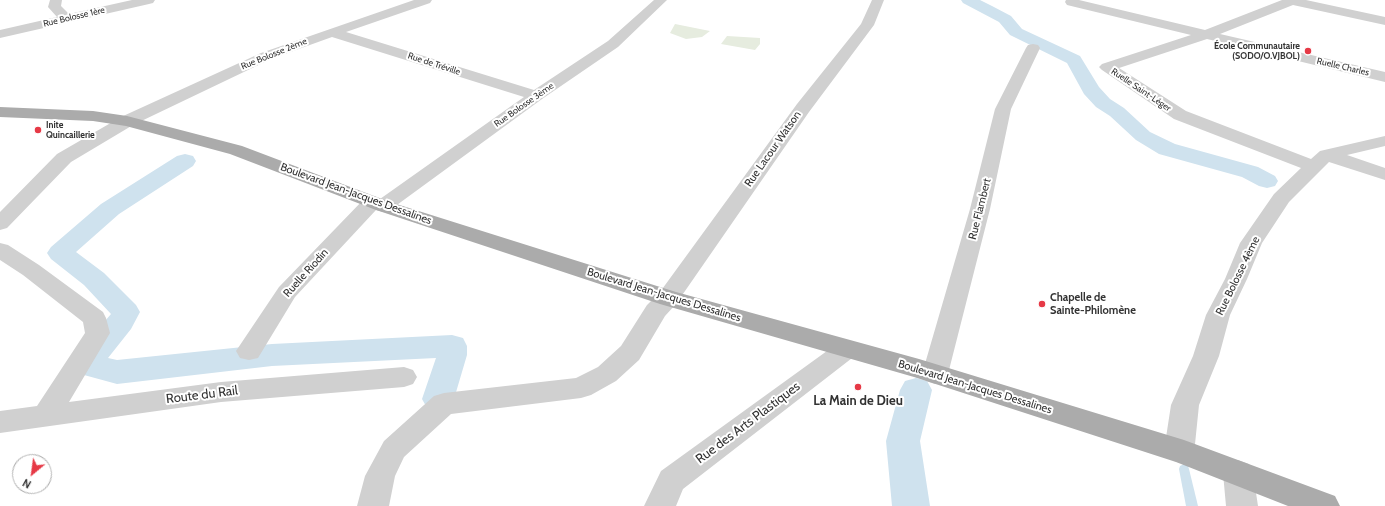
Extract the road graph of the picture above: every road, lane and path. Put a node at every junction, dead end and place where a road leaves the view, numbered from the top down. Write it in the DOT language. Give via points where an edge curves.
graph roads {
  1 [pos="56,0"];
  2 [pos="149,0"];
  3 [pos="426,0"];
  4 [pos="661,0"];
  5 [pos="878,0"];
  6 [pos="1289,1"];
  7 [pos="1071,2"];
  8 [pos="67,19"];
  9 [pos="1385,21"];
  10 [pos="332,32"];
  11 [pos="0,34"];
  12 [pos="1207,34"];
  13 [pos="1033,48"];
  14 [pos="1385,77"];
  15 [pos="536,96"];
  16 [pos="0,112"];
  17 [pos="127,121"];
  18 [pos="1385,141"];
  19 [pos="1320,161"];
  20 [pos="1385,174"];
  21 [pos="378,204"];
  22 [pos="0,224"];
  23 [pos="0,250"];
  24 [pos="668,298"];
  25 [pos="847,349"];
  26 [pos="249,351"];
  27 [pos="935,374"];
  28 [pos="404,377"];
  29 [pos="46,415"];
  30 [pos="0,422"];
  31 [pos="1184,452"];
  32 [pos="1238,473"];
  33 [pos="373,506"];
  34 [pos="660,506"];
  35 [pos="1242,506"];
  36 [pos="1324,506"];
  1 -- 8 [label="street" via="54,7"];
  2 -- 8 [label="street, Rue Bolosse 1ère"];
  3 -- 10 [label="street, Rue Bolosse 2ème"];
  4 -- 15 [label="street, Rue Bolosse 3ème" via="613,44"];
  5 -- 24 [label="street, Rue Lacour Watson" via="867,25 802,108"];
  6 -- 9 [label="street"];
  6 -- 12 [label="street, Ruelle Saint-Léger"];
  7 -- 12 [label="street, Ruelle Charles"];
  8 -- 11 [label="street, Rue Bolosse 1ère"];
  10 -- 15 [label="street, Rue de Tréville"];
  10 -- 17 [label="street, Rue Bolosse 2ème" via="266,56"];
  12 -- 14 [label="street, Ruelle Charles"];
  12 -- 19 [label="street, Ruelle Saint-Léger" via="1107,67 1180,115"];
  13 -- 27 [label="street, Rue Flambert" via="1003,109 980,209"];
  15 -- 21 [label="street, Rue Bolosse 3ème"];
  16 -- 17 [label="main road, Boulevard Jean-Jacques Dessalines" via="94,116"];
  17 -- 21 [label="main road, Boulevard Jean-Jacques Dessalines" via="236,150"];
  17 -- 22 [label="street, Rue Bolosse 2ème" via="64,158"];
  18 -- 19 [label="street"];
  19 -- 20 [label="street"];
  19 -- 31 [label="street, Rue Bolosse 4ème" via="1281,198 1251,243 1218,315 1206,356 1185,405 1180,444"];
  21 -- 24 [label="main road, Boulevard Jean-Jacques Dessalines"];
  21 -- 26 [label="street, Ruelle Riodin" via="287,292"];
  23 -- 29 [label="street" via="94,318 98,333"];
  24 -- 25 [label="main road, Boulevard Jean-Jacques Dessalines"];
  24 -- 33 [label="street, Rue Lacour Watson" via="656,311 630,353 607,374 581,388 444,404 394,449 380,476"];
  25 -- 27 [label="main road, Boulevard Jean-Jacques Dessalines"];
  25 -- 34 [label="street, Rue des Arts Plastiques" via="672,480"];
  27 -- 31 [label="main road, Boulevard Jean-Jacques Dessalines"];
  28 -- 29 [label="street, Route du Rail" via="221,392"];
  29 -- 30 [label="street, Route du Rail"];
  31 -- 32 [label="main road, Boulevard Jean-Jacques Dessalines"];
  32 -- 35 [label="street"];
  32 -- 36 [label="main road, Boulevard Jean-Jacques Dessalines"];
}
